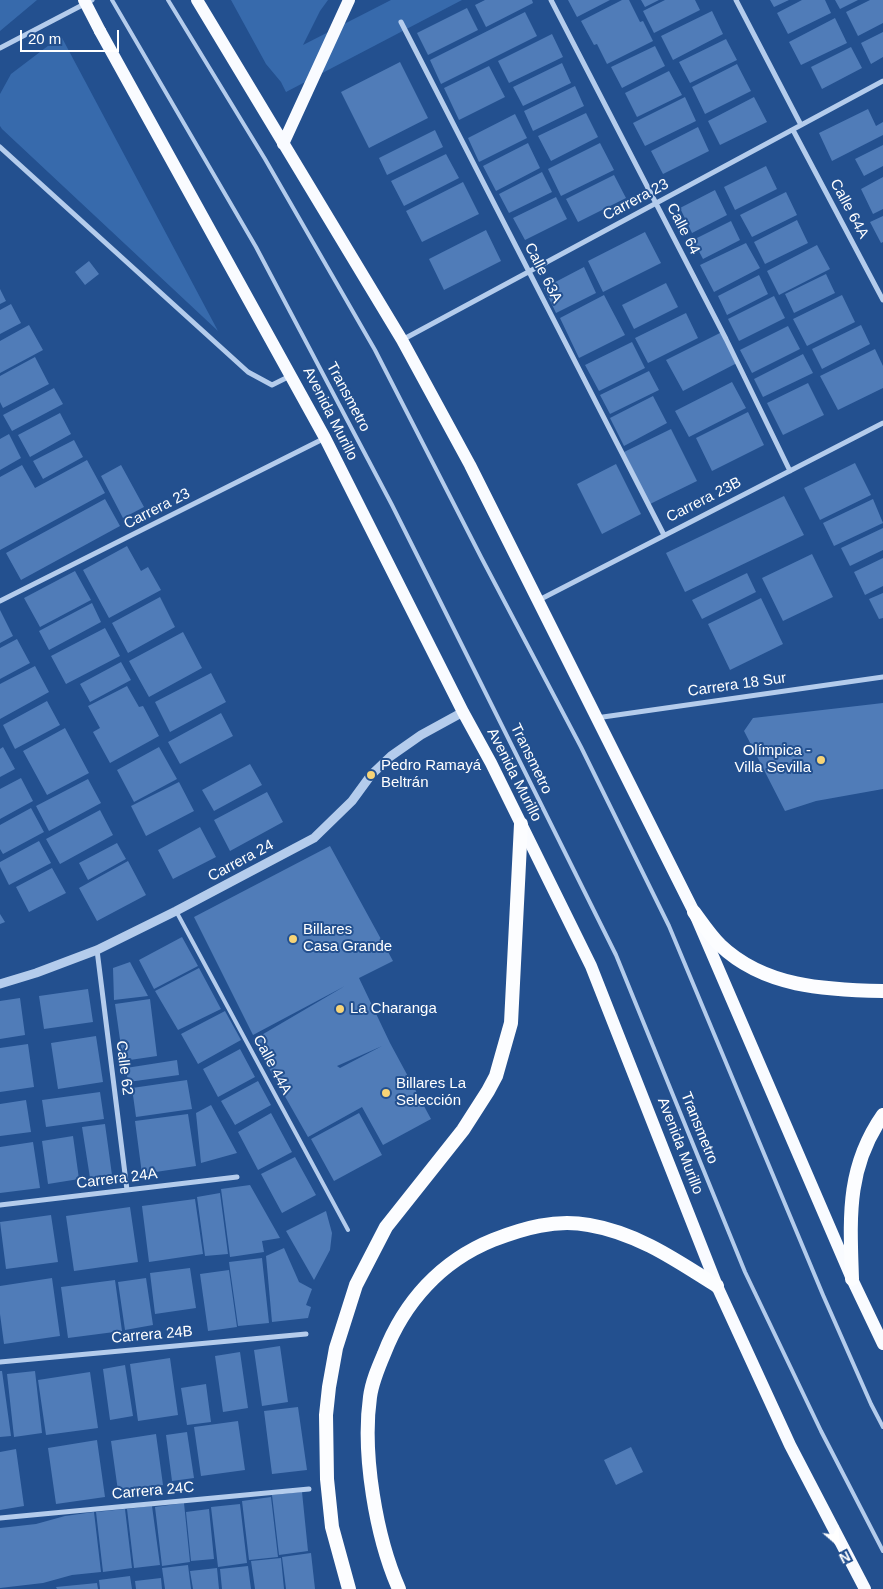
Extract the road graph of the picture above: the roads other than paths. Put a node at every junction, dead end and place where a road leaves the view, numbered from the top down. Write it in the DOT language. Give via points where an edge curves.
graph roads {
  1 [pos="84,0"];
  2 [pos="92,0"];
  3 [pos="112,0"];
  4 [pos="168,0"];
  5 [pos="197,0"];
  6 [pos="349,0"];
  7 [pos="551,0"];
  8 [pos="736,0"];
  9 [pos="401,22"];
  10 [pos="0,48"];
  11 [pos="883,81"];
  12 [pos="801,125"];
  13 [pos="793,130"];
  14 [pos="284,144"];
  15 [pos="0,146"];
  16 [pos="656,203"];
  17 [pos="528,272"];
  18 [pos="883,300"];
  19 [pos="402,340"];
  20 [pos="292,375"];
  21 [pos="883,423"];
  22 [pos="325,438"];
  23 [pos="790,471"];
  24 [pos="664,535"];
  25 [pos="537,600"];
  26 [pos="0,601"];
  27 [pos="883,677"];
  28 [pos="463,712"];
  29 [pos="595,718"];
  30 [pos="521,824"];
  31 [pos="176,911"];
  32 [pos="694,912"];
  33 [pos="96,950"];
  34 [pos="0,984"];
  35 [pos="883,992"];
  36 [pos="883,1116"];
  37 [pos="237,1177"];
  38 [pos="127,1190"];
  39 [pos="0,1205"];
  40 [pos="348,1230"];
  41 [pos="852,1278"];
  42 [pos="717,1286"];
  43 [pos="306,1334"];
  44 [pos="883,1344"];
  45 [pos="0,1362"];
  46 [pos="883,1427"];
  47 [pos="309,1489"];
  48 [pos="0,1518"];
  49 [pos="883,1551"];
  50 [pos="349,1589"];
  51 [pos="399,1589"];
  52 [pos="865,1589"];
  1 -- 20 [label="main road, Avenida Murillo, bridge"];
  2 -- 10 [label="street"];
  3 -- 49 [label="lane, Transmetro" via="256,247 330,387 612,946 746,1272 821,1431"];
  4 -- 46 [label="lane" via="375,350 581,748 669,926 823,1295"];
  5 -- 14 [label="main road"];
  6 -- 14 [label="main road"];
  7 -- 16 [label="street, Calle 64"];
  8 -- 12 [label="street"];
  9 -- 17 [label="street, Calle 63A"];
  11 -- 12 [label="street, Carrera 23"];
  12 -- 13 [label="street, Carrera 23"];
  13 -- 16 [label="street, Carrera 23"];
  13 -- 18 [label="street, Calle 64A"];
  14 -- 19 [label="main road"];
  15 -- 20 [label="street" via="248,372 272,385"];
  16 -- 17 [label="street, Carrera 23"];
  16 -- 23 [label="street, Calle 64"];
  17 -- 19 [label="street, Carrera 23"];
  17 -- 24 [label="street, Calle 63A"];
  19 -- 25 [label="main road" via="470,465"];
  20 -- 22 [label="main road, Avenida Murillo"];
  21 -- 23 [label="street, Carrera 23B"];
  22 -- 26 [label="street, Carrera 23"];
  22 -- 28 [label="main road, Avenida Murillo"];
  23 -- 24 [label="street, Carrera 23B"];
  24 -- 25 [label="street, Carrera 23B"];
  25 -- 29 [label="main road"];
  27 -- 29 [label="street, Carrera 18 Sur"];
  28 -- 30 [label="main road, Avenida Murillo"];
  28 -- 31 [label="street, Carrera 24" via="421,734 391,756 314,838"];
  29 -- 32 [label="main road"];
  30 -- 42 [label="main road, Avenida Murillo" via="591,966"];
  30 -- 50 [label="highway" via="511,1023 496,1076 463,1130 386,1227 356,1285 336,1348 326,1414 326,1479 332,1527"];
  31 -- 33 [label="street, Carrera 24"];
  31 -- 40 [label="lane, Calle 44A"];
  32 -- 35 [label="highway" via="720,945 763,973 811,987"];
  32 -- 41 [label="main road"];
  33 -- 34 [label="street, Carrera 24"];
  33 -- 38 [label="street, Calle 62"];
  36 -- 41 [label="highway" via="870,1136 856,1169 850,1215"];
  37 -- 38 [label="street, Carrera 24A"];
  38 -- 39 [label="street, Carrera 24A"];
  41 -- 44 [label="main road"];
  42 -- 51 [label="highway" via="664,1252 623,1234 571,1223 532,1227 488,1242 464,1255 428,1283 395,1328 376,1372 370,1396 368,1436 372,1486 381,1537"];
  42 -- 52 [label="main road, Avenida Murillo" via="790,1445"];
  43 -- 45 [label="street, Carrera 24B"];
  47 -- 48 [label="street, Carrera 24C"];
}
